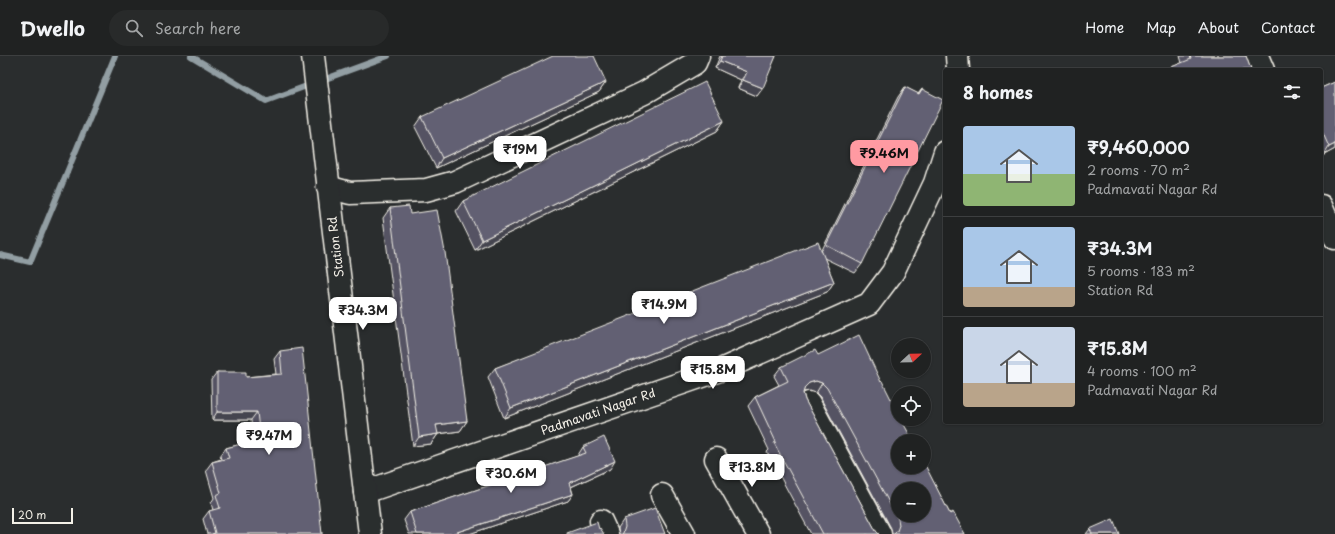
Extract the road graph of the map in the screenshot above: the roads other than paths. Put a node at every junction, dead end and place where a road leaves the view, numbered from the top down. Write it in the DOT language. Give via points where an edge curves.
graph roads {
  1 [pos="313,56"];
  2 [pos="698,56"];
  3 [pos="957,56"];
  4 [pos="1257,56"];
  5 [pos="958,68"];
  6 [pos="1262,68"];
  7 [pos="943,158"];
  8 [pos="328,187"];
  9 [pos="1323,211"];
  10 [pos="1335,238"];
  11 [pos="809,403"];
  12 [pos="716,458"];
  13 [pos="365,492"];
  14 [pos="662,495"];
  15 [pos="370,534"];
  16 [pos="684,534"];
  17 [pos="758,534"];
  18 [pos="880,534"];
  1 -- 8 [label="street, Station Rd"];
  2 -- 8 [label="street" via="695,63 644,93 454,182 426,190 380,192 350,193"];
  3 -- 5 [label="street"];
  4 -- 6 [label="street"];
  7 -- 13 [label="street, Padmavati Nagar Rd" via="935,183 893,272 869,304 723,369"];
  8 -- 13 [label="street, Station Rd"];
  9 -- 10 [label="street"];
  11 -- 18 [label="street"];
  12 -- 17 [label="street"];
  13 -- 15 [label="street, Station Rd"];
  14 -- 16 [label="street"];
}
